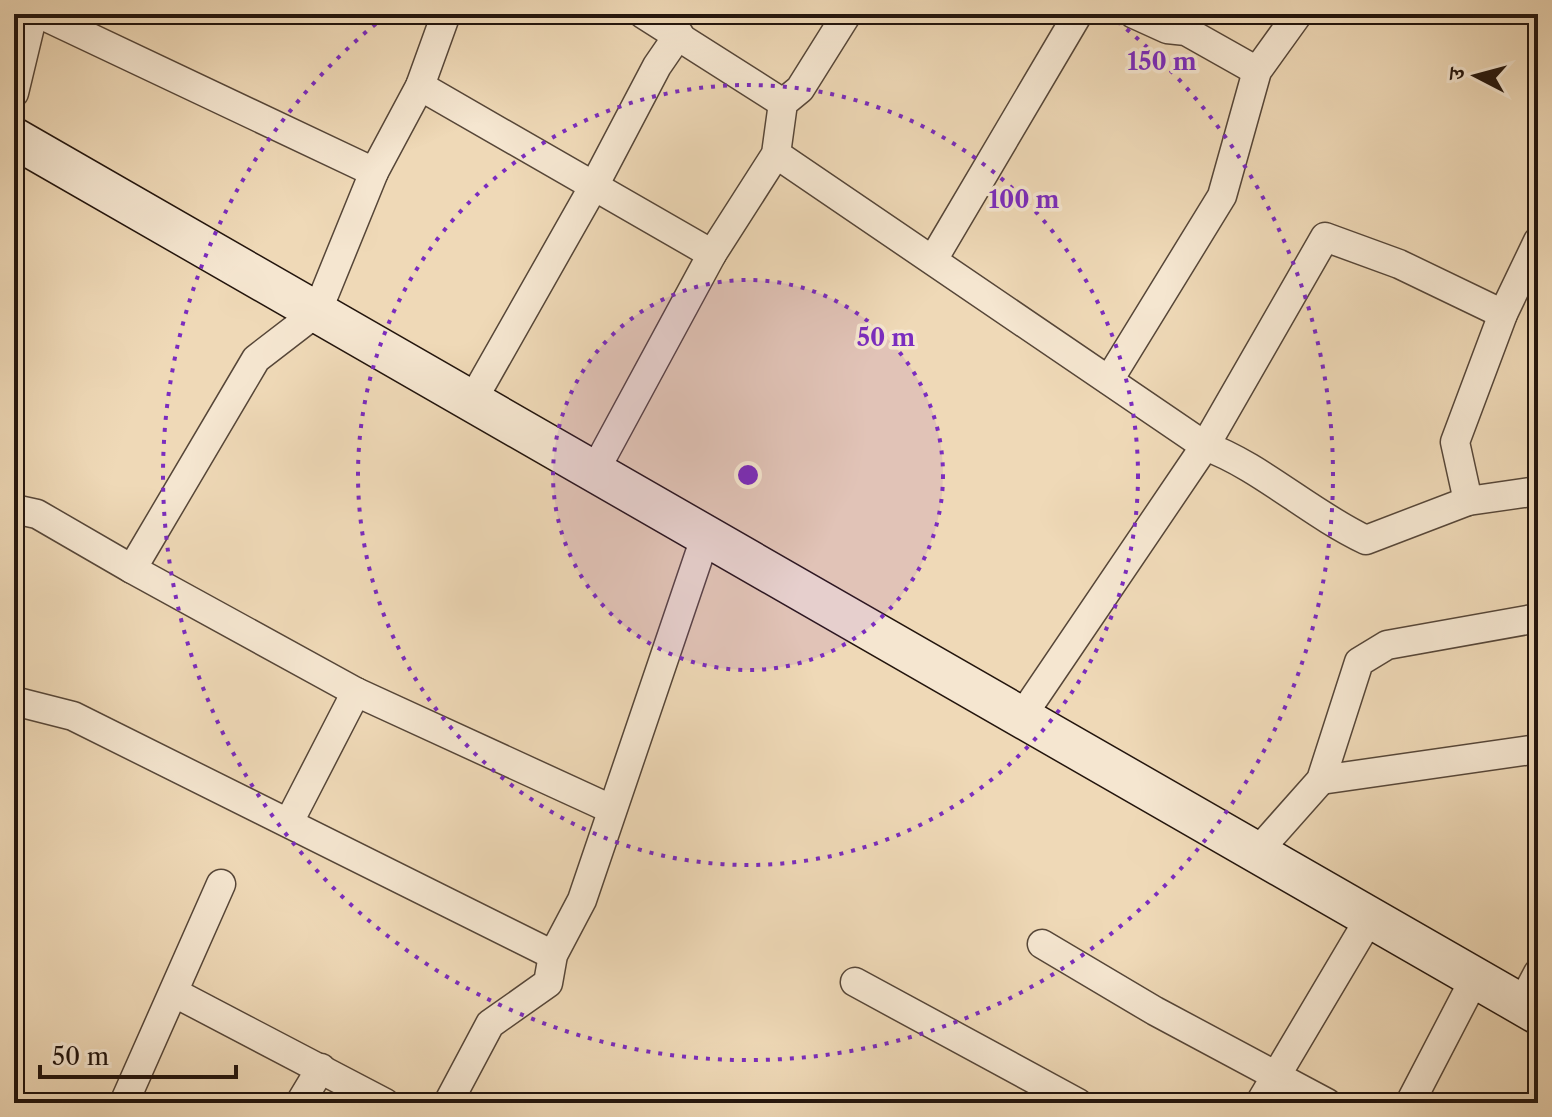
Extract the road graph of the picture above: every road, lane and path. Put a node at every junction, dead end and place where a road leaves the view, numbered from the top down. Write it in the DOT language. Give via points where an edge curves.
graph roads {
  1 [pos="33,14"];
  2 [pos="40,14"];
  3 [pos="446,14"];
  4 [pos="643,14"];
  5 [pos="847,14"];
  6 [pos="1078,14"];
  7 [pos="1134,14"];
  8 [pos="1298,14"];
  9 [pos="679,34"];
  10 [pos="1257,71"];
  11 [pos="420,86"];
  12 [pos="14,93"];
  13 [pos="783,103"];
  14 [pos="14,138"];
  15 [pos="776,154"];
  16 [pos="374,172"];
  17 [pos="595,184"];
  18 [pos="1538,241"];
  19 [pos="712,254"];
  20 [pos="934,258"];
  21 [pos="317,312"];
  22 [pos="1503,314"];
  23 [pos="1109,380"];
  24 [pos="472,401"];
  25 [pos="1205,446"];
  26 [pos="593,472"];
  27 [pos="1538,491"];
  28 [pos="1468,501"];
  29 [pos="14,509"];
  30 [pos="706,535"];
  31 [pos="132,569"];
  32 [pos="1538,618"];
  33 [pos="356,692"];
  34 [pos="14,701"];
  35 [pos="1022,716"];
  36 [pos="1538,749"];
  37 [pos="1321,780"];
  38 [pos="611,809"];
  39 [pos="289,822"];
  40 [pos="1258,851"];
  41 [pos="221,884"];
  42 [pos="1371,916"];
  43 [pos="1042,944"];
  44 [pos="553,955"];
  45 [pos="1476,976"];
  46 [pos="855,982"];
  47 [pos="175,993"];
  48 [pos="1533,997"];
  49 [pos="321,1068"];
  50 [pos="1276,1075"];
  51 [pos="124,1103"];
  52 [pos="300,1103"];
  53 [pos="385,1103"];
  54 [pos="448,1103"];
  55 [pos="1078,1103"];
  56 [pos="1260,1103"];
  57 [pos="1327,1103"];
  58 [pos="1410,1103"];
  1 -- 12 [label="street"];
  2 -- 16 [label="street"];
  3 -- 11 [label="street"];
  4 -- 9 [label="street"];
  5 -- 13 [label="street" via="800,89"];
  6 -- 20 [label="street"];
  7 -- 10 [label="street" via="1167,29 1186,31"];
  8 -- 10 [label="street"];
  9 -- 13 [label="street"];
  9 -- 17 [label="street"];
  10 -- 23 [label="street" via="1222,196"];
  11 -- 16 [label="street"];
  11 -- 17 [label="street"];
  13 -- 15 [label="street"];
  14 -- 21 [label="main road"];
  15 -- 19 [label="street"];
  15 -- 20 [label="street"];
  16 -- 21 [label="street"];
  17 -- 19 [label="street"];
  17 -- 24 [label="street"];
  18 -- 22 [label="street"];
  19 -- 26 [label="street"];
  20 -- 23 [label="street"];
  21 -- 24 [label="main road"];
  21 -- 31 [label="street" via="256,359"];
  22 -- 25 [label="street" via="1399,264 1325,237"];
  22 -- 28 [label="street" via="1455,442"];
  23 -- 25 [label="street"];
  24 -- 26 [label="main road"];
  25 -- 28 [label="street" via="1229,455 1325,521 1366,540"];
  25 -- 35 [label="street"];
  26 -- 30 [label="main road"];
  27 -- 28 [label="street"];
  29 -- 31 [label="street" via="37,514"];
  30 -- 35 [label="main road"];
  30 -- 38 [label="street"];
  31 -- 33 [label="street"];
  32 -- 37 [label="street" via="1387,645 1359,662"];
  33 -- 38 [label="street"];
  33 -- 39 [label="street"];
  34 -- 39 [label="street" via="73,716"];
  35 -- 40 [label="main road"];
  36 -- 37 [label="street"];
  37 -- 40 [label="street"];
  38 -- 44 [label="street" via="582,900"];
  39 -- 44 [label="street"];
  40 -- 42 [label="main road"];
  41 -- 47 [label="street"];
  42 -- 45 [label="main road"];
  42 -- 50 [label="street"];
  43 -- 50 [label="street"];
  44 -- 54 [label="street" via="548,983 490,1024"];
  45 -- 48 [label="main road"];
  45 -- 58 [label="street"];
  46 -- 55 [label="street"];
  47 -- 49 [label="street"];
  47 -- 51 [label="street"];
  49 -- 52 [label="street"];
  49 -- 53 [label="street"];
  50 -- 56 [label="street"];
  50 -- 57 [label="street"];
}
